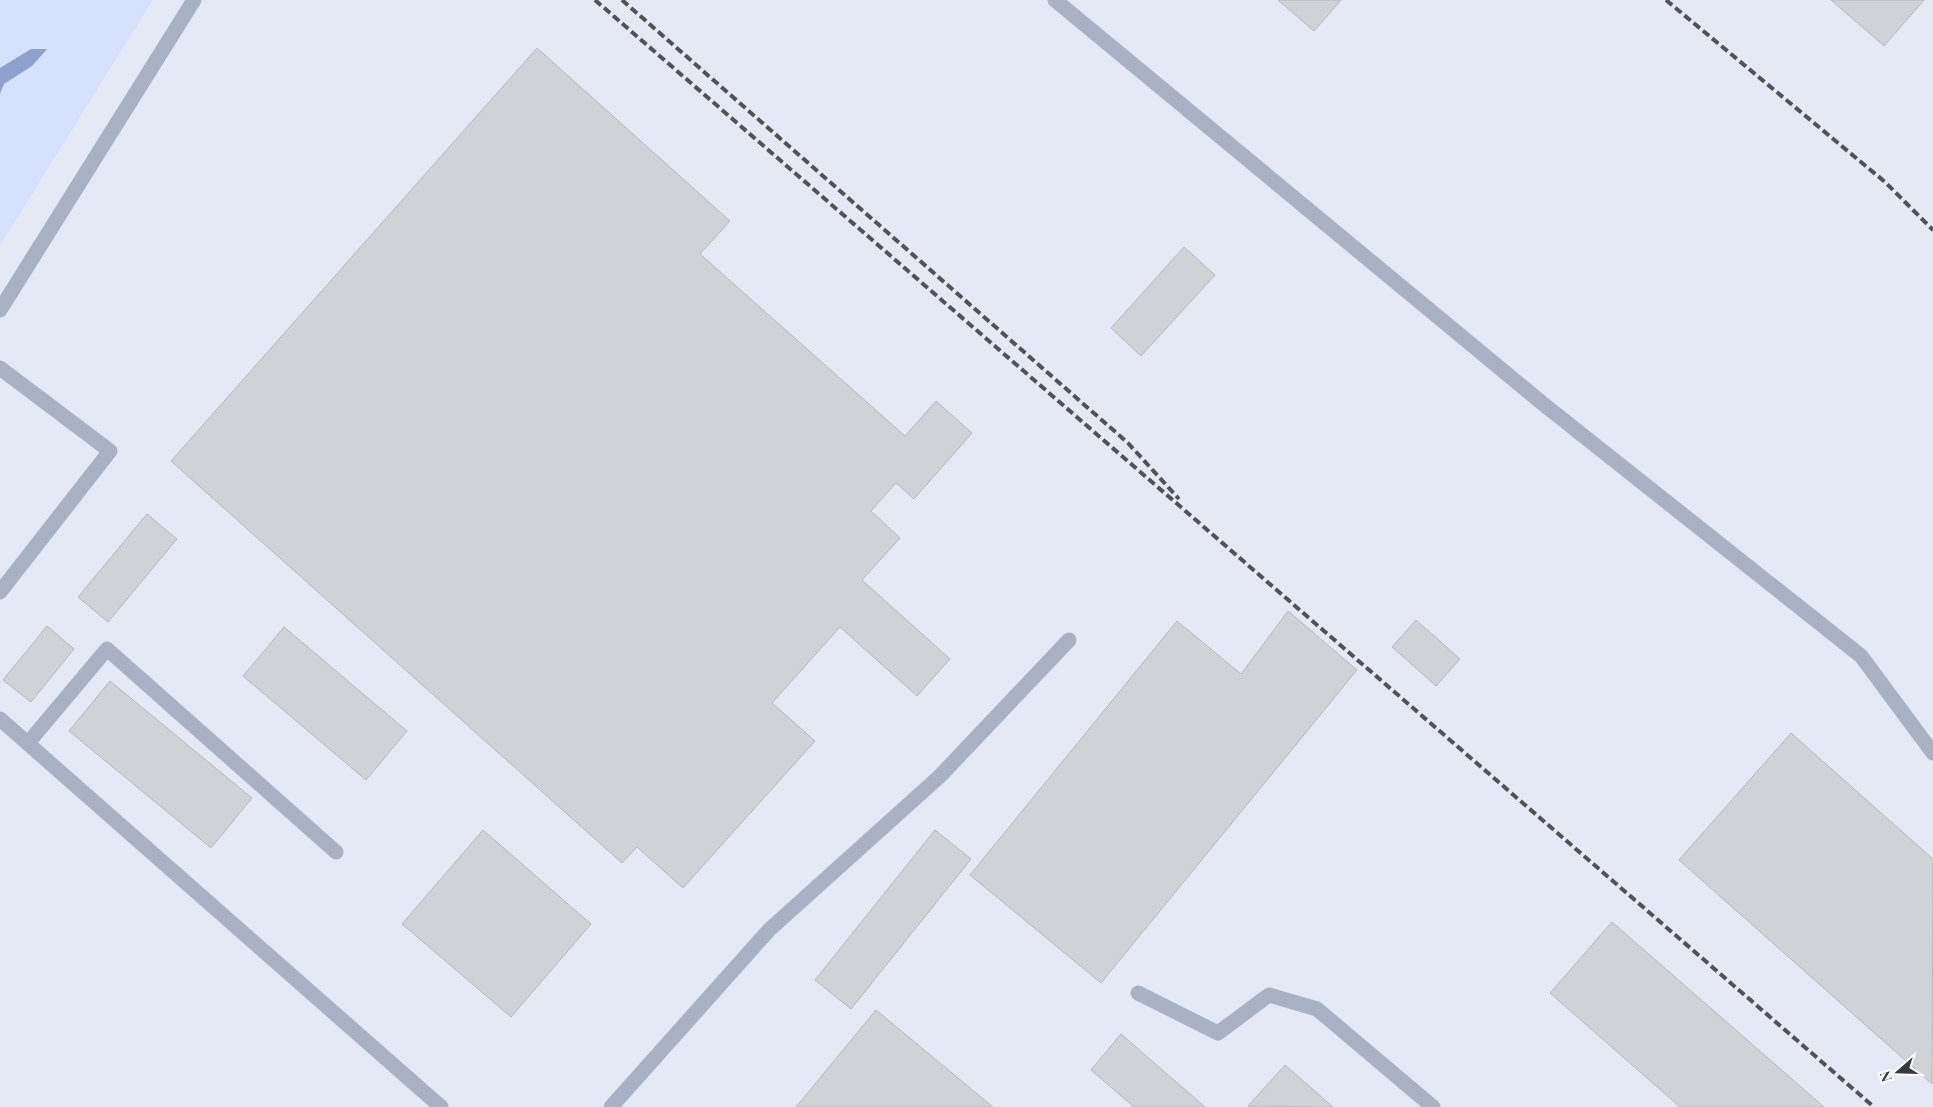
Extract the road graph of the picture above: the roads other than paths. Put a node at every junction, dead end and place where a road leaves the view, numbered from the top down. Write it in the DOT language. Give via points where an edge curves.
graph roads {
  1 [pos="194,0"];
  2 [pos="1055,0"];
  3 [pos="0,310"];
  4 [pos="0,368"];
  5 [pos="0,592"];
  6 [pos="1069,640"];
  7 [pos="0,719"];
  8 [pos="28,743"];
  9 [pos="1933,753"];
  10 [pos="336,852"];
  11 [pos="1138,993"];
  12 [pos="441,1107"];
  13 [pos="611,1107"];
  14 [pos="1433,1107"];
  1 -- 3 [label="street"];
  2 -- 9 [label="street" via="1542,403 1861,656"];
  4 -- 5 [label="street" via="110,452"];
  6 -- 13 [label="street" via="940,776 769,930"];
  7 -- 8 [label="street"];
  8 -- 10 [label="street" via="107,649"];
  8 -- 12 [label="street"];
  11 -- 14 [label="street" via="1218,1033 1269,995 1317,1009"];
}
